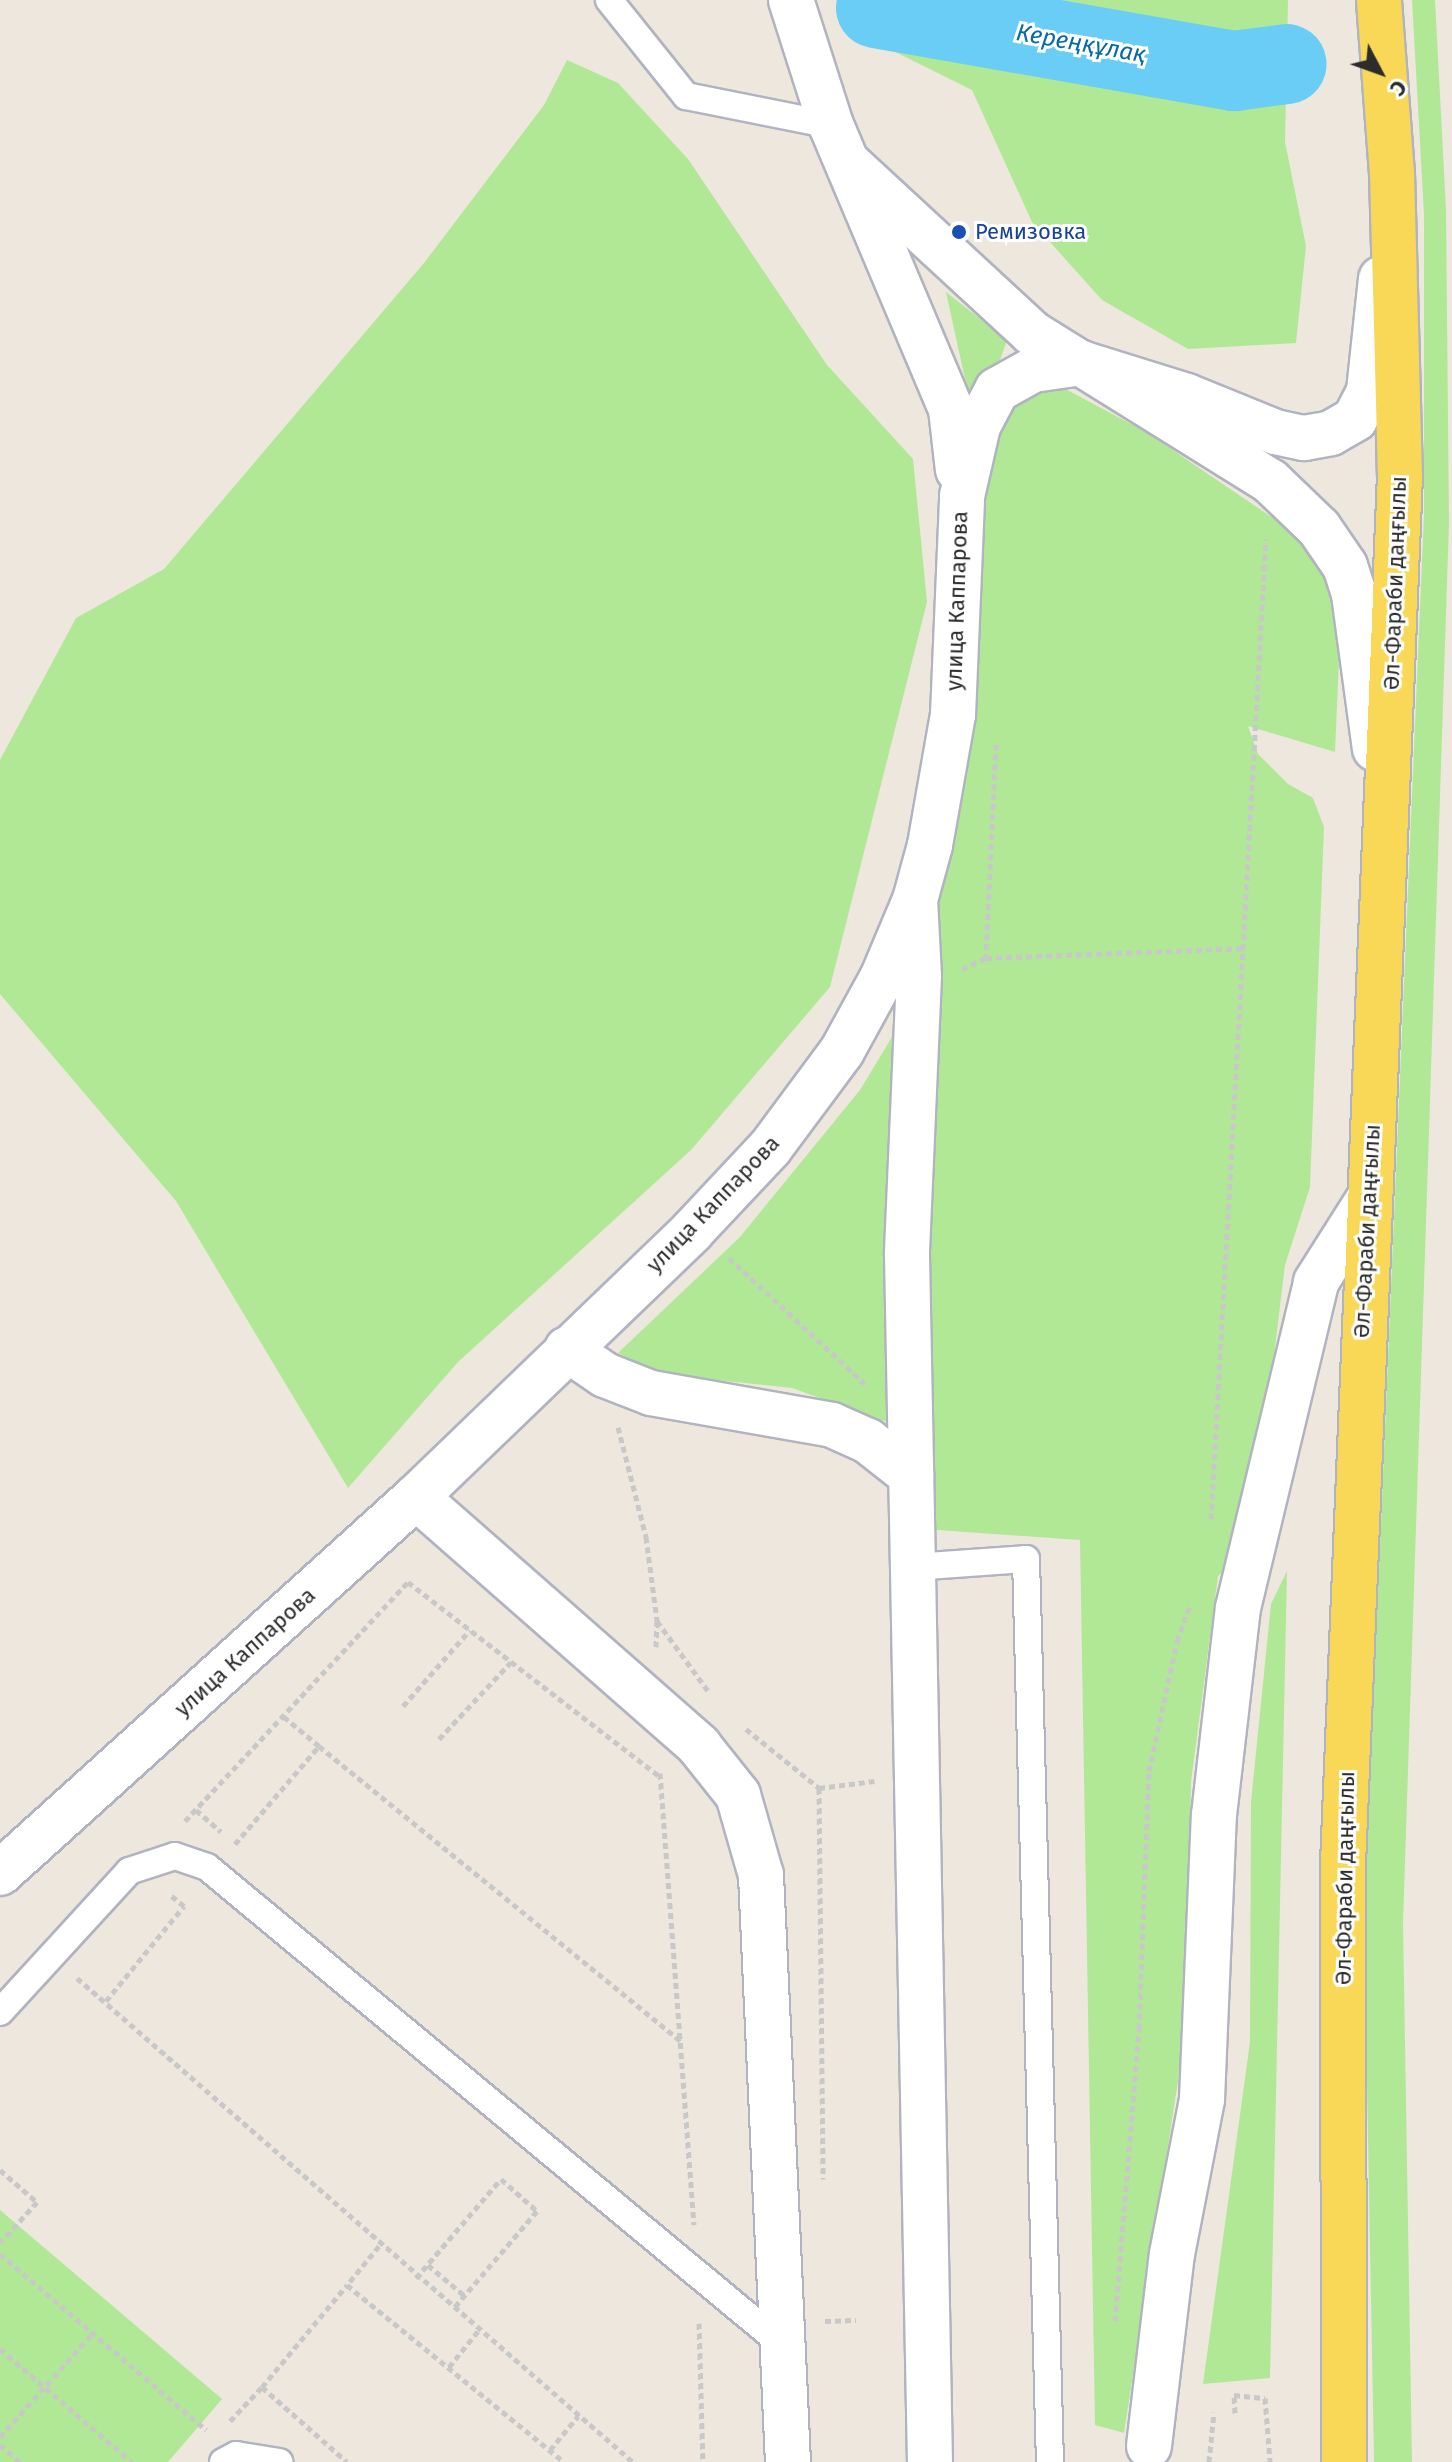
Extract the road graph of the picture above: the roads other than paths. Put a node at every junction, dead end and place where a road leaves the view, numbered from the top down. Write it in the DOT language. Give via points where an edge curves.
graph roads {
  1 [pos="609,0"];
  2 [pos="791,0"];
  3 [pos="1379,0"];
  4 [pos="831,125"];
  5 [pos="849,164"];
  6 [pos="1392,174"];
  7 [pos="1025,326"];
  8 [pos="1081,363"];
  9 [pos="997,390"];
  10 [pos="962,496"];
  11 [pos="1384,843"];
  12 [pos="915,900"];
  13 [pos="1368,1200"];
  14 [pos="567,1349"];
  15 [pos="911,1475"];
  16 [pos="416,1497"];
  17 [pos="912,1567"];
  18 [pos="0,1873"];
  19 [pos="0,2012"];
  20 [pos="783,2345"];
  21 [pos="1149,2446"];
  22 [pos="219,2450"];
  23 [pos="279,2462"];
  24 [pos="788,2462"];
  25 [pos="930,2462"];
  26 [pos="1050,2462"];
  27 [pos="1344,2462"];
  1 -- 4 [label="lane" via="686,96"];
  2 -- 4 [label="street"];
  3 -- 6 [label="main road, Әл-Фараби даңғылы"];
  4 -- 5 [label="street"];
  5 -- 7 [label="street"];
  5 -- 10 [label="street" via="951,409"];
  6 -- 8 [label="street" via="1369,391 1355,419 1304,438"];
  6 -- 11 [label="main road, Әл-Фараби даңғылы" via="1400,478"];
  7 -- 8 [label="street"];
  7 -- 9 [label="street, улица Каппарова"];
  8 -- 9 [label="street" via="1033,370"];
  8 -- 11 [label="street" via="1270,481 1319,528 1345,566 1364,640"];
  9 -- 10 [label="street, улица Каппарова" via="978,426"];
  10 -- 12 [label="street, улица Каппарова" via="953,715"];
  11 -- 13 [label="main road, Әл-Фараби даңғылы"];
  12 -- 14 [label="street, улица Каппарова" via="883,976 842,1051 794,1118 692,1231"];
  12 -- 15 [label="street" via="919,976 907,1255"];
  13 -- 21 [label="street" via="1316,1282 1238,1608 1214,1815 1202,2099 1172,2254"];
  13 -- 27 [label="main road, Әл-Фараби даңғылы" via="1343,1864"];
  14 -- 15 [label="street" via="605,1375 651,1393 832,1425 868,1441"];
  14 -- 16 [label="street, улица Каппарова"];
  15 -- 17 [label="street"];
  16 -- 18 [label="street, улица Каппарова"];
  16 -- 20 [label="street" via="699,1746 738,1795 761,1875"];
  17 -- 25 [label="street"];
  17 -- 26 [label="lane" via="1026,1559"];
  19 -- 20 [label="lane" via="129,1871 175,1856 207,1867"];
  20 -- 24 [label="street"];
  22 -- 23 [label="lane"];
}
